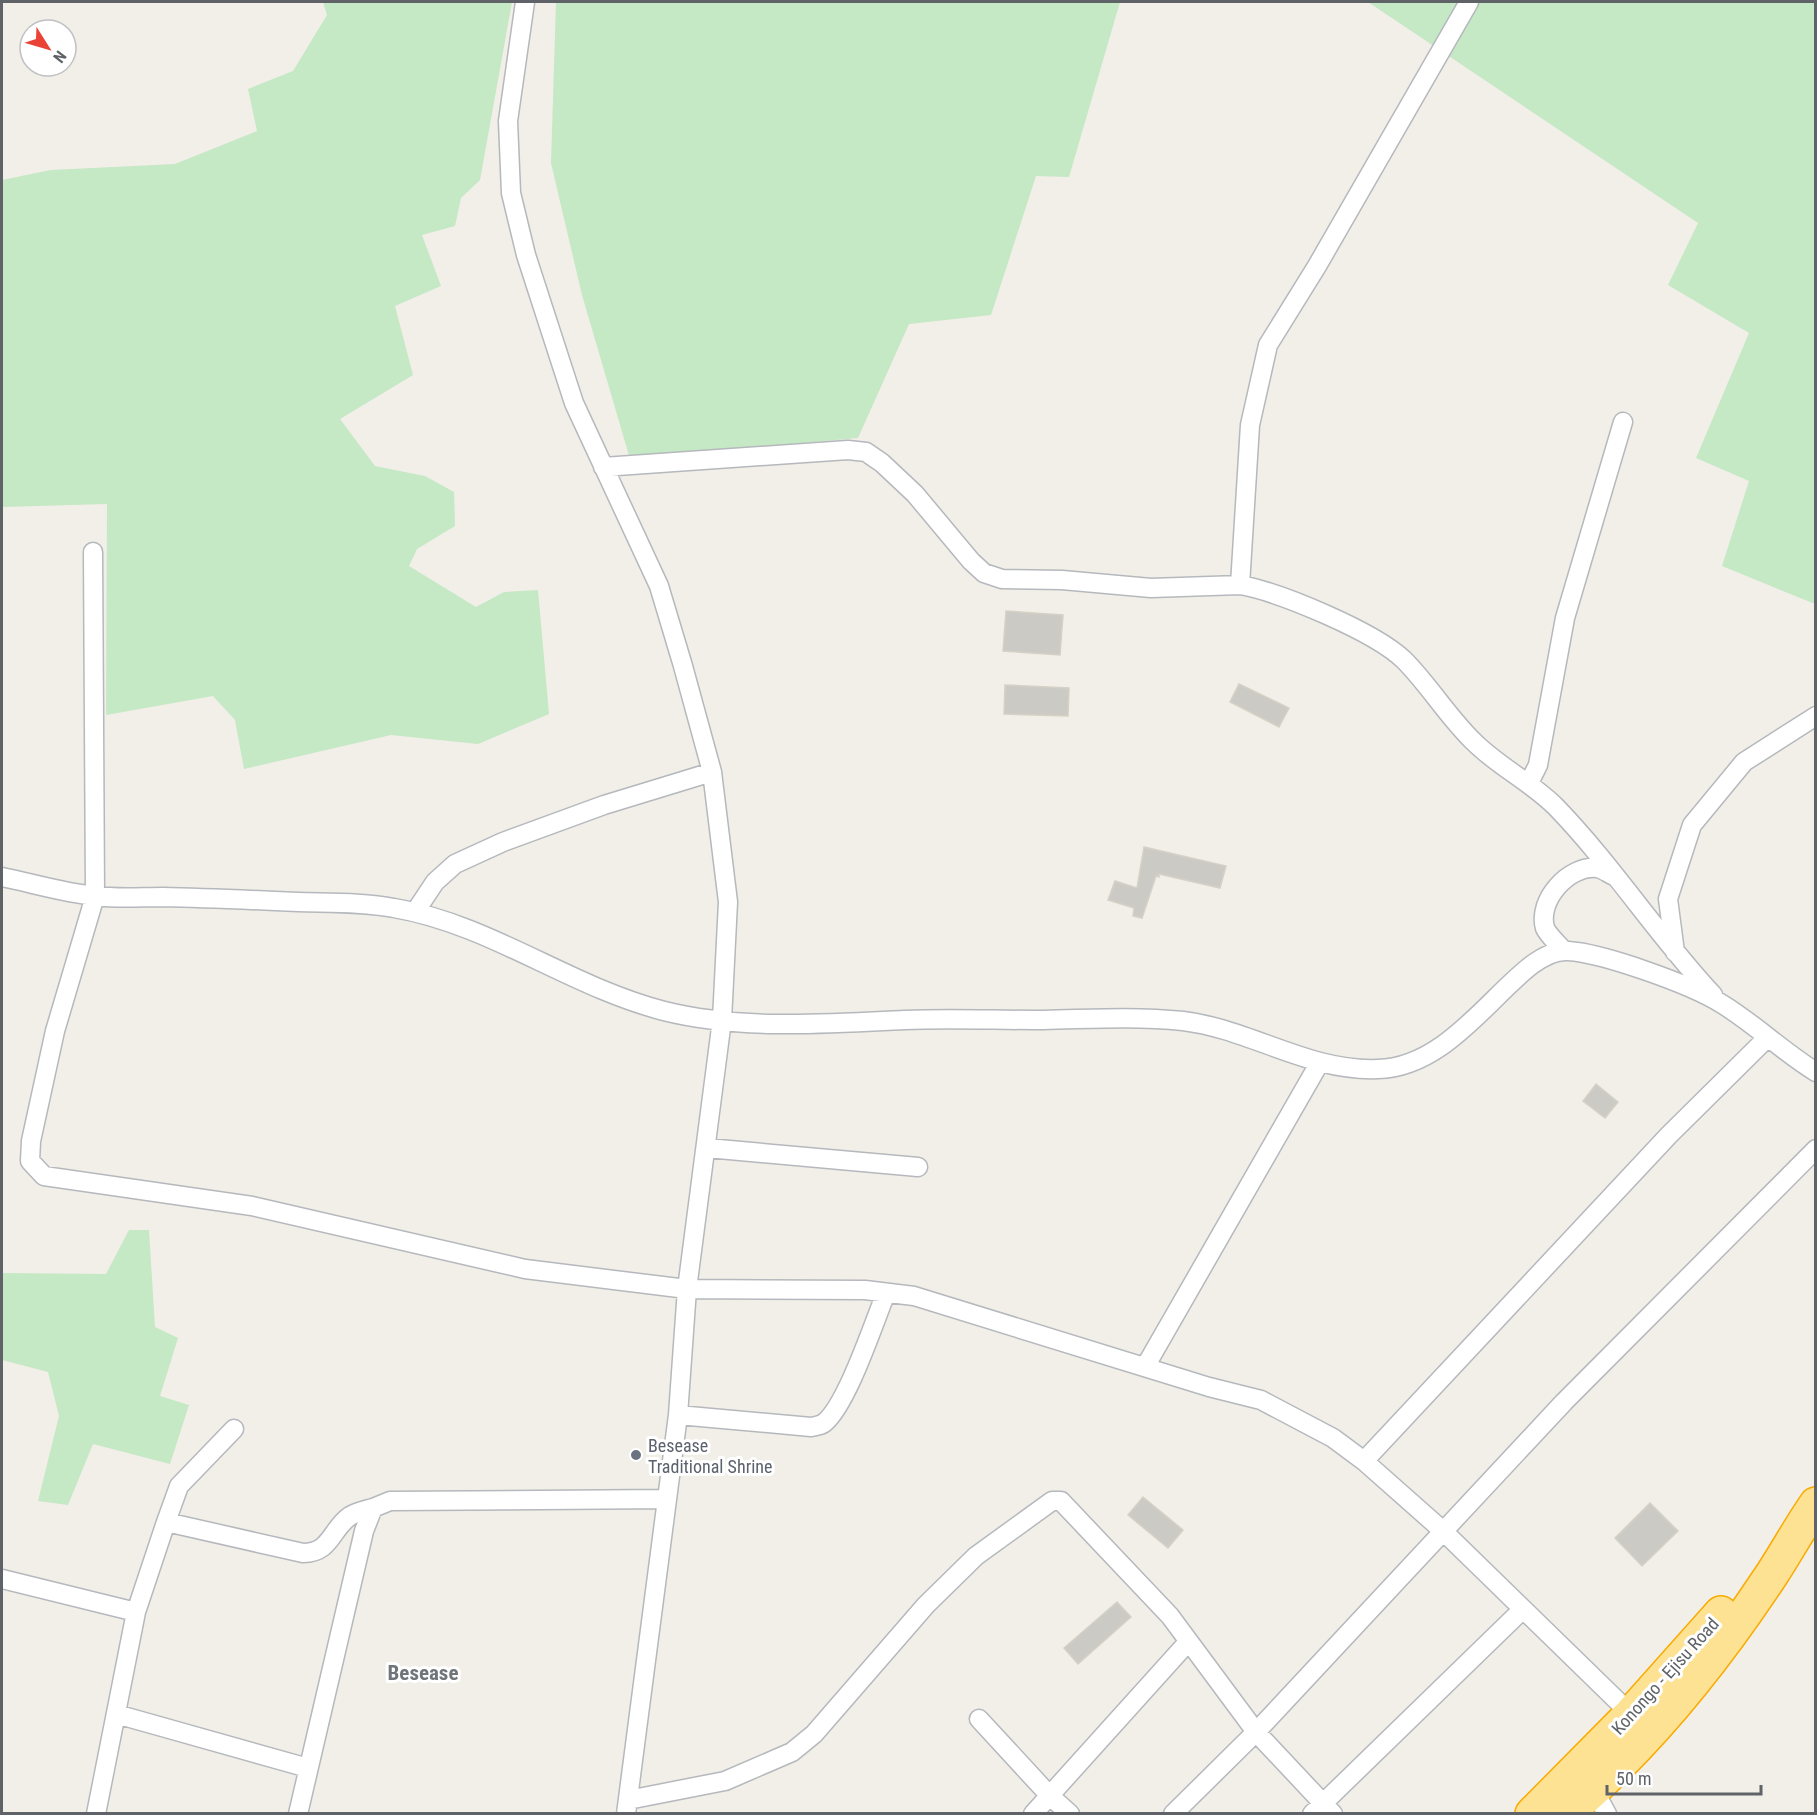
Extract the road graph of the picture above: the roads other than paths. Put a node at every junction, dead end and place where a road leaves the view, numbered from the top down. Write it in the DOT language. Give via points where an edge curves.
graph roads {
  1 [pos="525,2"];
  2 [pos="1468,2"];
  3 [pos="1623,422"];
  4 [pos="603,467"];
  5 [pos="93,552"];
  6 [pos="1240,585"];
  7 [pos="1815,716"];
  8 [pos="712,772"];
  9 [pos="1529,783"];
  10 [pos="2,877"];
  11 [pos="1616,877"];
  12 [pos="95,896"];
  13 [pos="415,912"];
  14 [pos="1563,950"];
  15 [pos="1675,954"];
  16 [pos="1723,1005"];
  17 [pos="722,1020"];
  18 [pos="1767,1038"];
  19 [pos="1320,1062"];
  20 [pos="1815,1072"];
  21 [pos="707,1148"];
  22 [pos="1815,1149"];
  23 [pos="918,1167"];
  24 [pos="687,1289"];
  25 [pos="886,1293"];
  26 [pos="1145,1367"];
  27 [pos="678,1415"];
  28 [pos="234,1429"];
  29 [pos="1364,1461"];
  30 [pos="666,1498"];
  31 [pos="1815,1504"];
  32 [pos="373,1508"];
  33 [pos="166,1522"];
  34 [pos="1442,1530"];
  35 [pos="2,1580"];
  36 [pos="1523,1609"];
  37 [pos="136,1612"];
  38 [pos="1188,1642"];
  39 [pos="116,1714"];
  40 [pos="979,1719"];
  41 [pos="1641,1723"];
  42 [pos="1256,1732"];
  43 [pos="308,1768"];
  44 [pos="1050,1796"];
  45 [pos="1601,1802"];
  46 [pos="627,1807"];
  47 [pos="1322,1810"];
  48 [pos="96,1814"];
  49 [pos="298,1814"];
  50 [pos="1034,1814"];
  51 [pos="1070,1814"];
  52 [pos="1173,1814"];
  53 [pos="1532,1814"];
  54 [pos="1566,1814"];
  1 -- 4 [label="street" via="508,121 512,194 526,255 574,403"];
  2 -- 6 [label="street" via="1268,345 1250,424"];
  3 -- 9 [label="street" via="1565,618 1538,765"];
  4 -- 6 [label="street" via="848,450 866,452 915,494 984,573 1002,579 1151,588"];
  4 -- 8 [label="street" via="659,586"];
  5 -- 12 [label="street"];
  6 -- 9 [label="street" via="1285,599 1389,646 1475,743"];
  7 -- 15 [label="street" via="1744,762 1692,825 1668,899"];
  8 -- 13 [label="street" via="604,805 455,864 435,882"];
  8 -- 17 [label="street" via="728,902"];
  9 -- 11 [label="street"];
  10 -- 12 [label="street"];
  11 -- 14 [label="street" via="1598,868 1582,870 1567,877 1555,891 1545,909 1545,928"];
  11 -- 15 [label="street"];
  12 -- 13 [label="street" via="345,903"];
  12 -- 24 [label="street" via="55,1031 31,1141 30,1161 44,1176 252,1206 525,1269"];
  13 -- 17 [label="street" via="663,1010"];
  14 -- 16 [label="street" via="1591,955 1687,986"];
  14 -- 19 [label="street" via="1534,963 1463,1032 1436,1052 1406,1066 1345,1069"];
  15 -- 16 [label="street"];
  16 -- 18 [label="street"];
  17 -- 19 [label="street" via="1186,1022 1223,1029"];
  17 -- 21 [label="street"];
  18 -- 20 [label="street"];
  18 -- 29 [label="street" via="1669,1135"];
  19 -- 26 [label="street"];
  21 -- 23 [label="street"];
  21 -- 24 [label="street"];
  22 -- 34 [label="street" via="1563,1402"];
  24 -- 25 [label="street"];
  24 -- 27 [label="street"];
  25 -- 26 [label="street" via="914,1296"];
  25 -- 27 [label="street" via="855,1370 832,1415 822,1425"];
  26 -- 29 [label="street" via="1261,1400 1333,1438"];
  27 -- 30 [label="street"];
  28 -- 33 [label="street" via="179,1486"];
  29 -- 34 [label="street"];
  30 -- 32 [label="street" via="390,1502"];
  30 -- 46 [label="street"];
  31 -- 41 [label="highway, Konongo - Ejisu Road" via="1730,1635"];
  32 -- 33 [label="street" via="350,1516 315,1553"];
  32 -- 43 [label="street" via="364,1531"];
  33 -- 37 [label="street"];
  34 -- 36 [label="street"];
  34 -- 42 [label="street"];
  35 -- 37 [label="street"];
  36 -- 41 [label="street"];
  36 -- 47 [label="street"];
  37 -- 39 [label="street"];
  38 -- 42 [label="street"];
  38 -- 44 [label="street"];
  38 -- 46 [label="street" via="1170,1616 1061,1501 1052,1501 976,1556 926,1605 814,1734 792,1752 725,1781"];
  39 -- 43 [label="street"];
  39 -- 48 [label="street"];
  40 -- 44 [label="street"];
  41 -- 45 [label="highway, Konongo - Ejisu Road"];
  41 -- 53 [label="highway, Konongo - Ejisu Road"];
  42 -- 47 [label="street"];
  42 -- 52 [label="street"];
  43 -- 49 [label="street"];
  44 -- 50 [label="street"];
  44 -- 51 [label="street"];
  45 -- 54 [label="highway, Konongo - Ejisu Road"];
}
